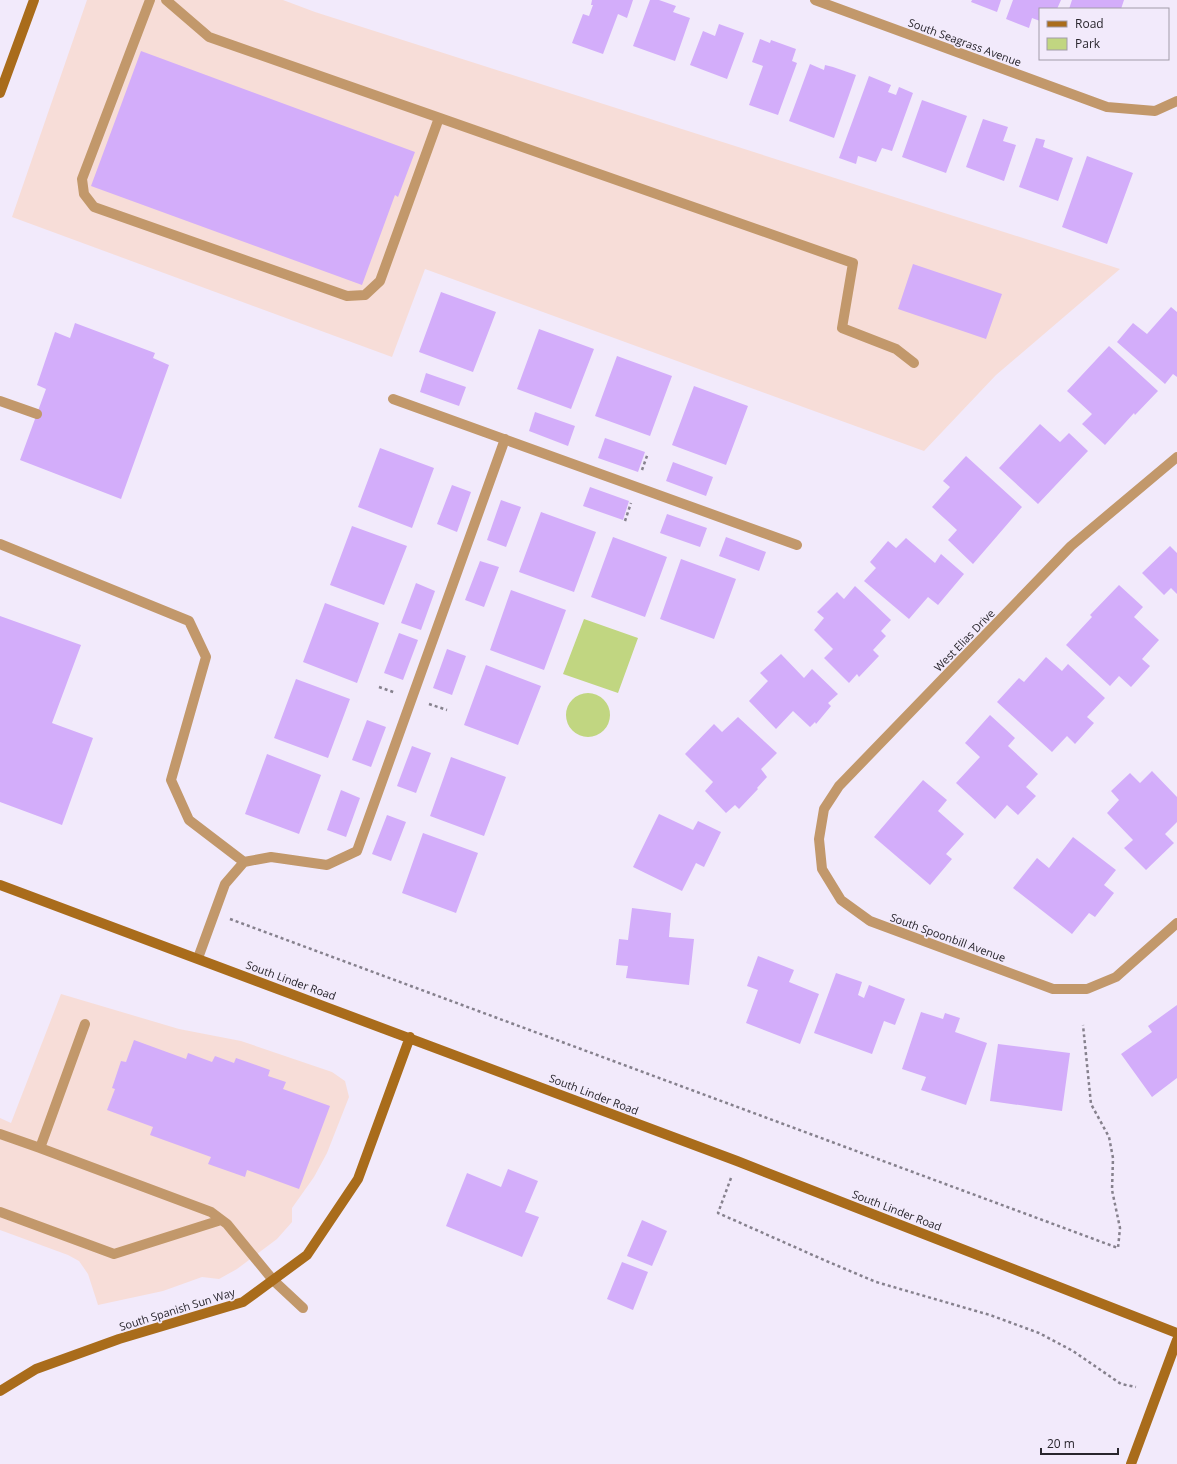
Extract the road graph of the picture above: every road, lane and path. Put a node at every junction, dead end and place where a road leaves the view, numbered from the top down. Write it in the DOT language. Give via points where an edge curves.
graph roads {
  1 [pos="34,0"];
  2 [pos="150,0"];
  3 [pos="166,0"];
  4 [pos="815,0"];
  5 [pos="0,93"];
  6 [pos="1177,101"];
  7 [pos="439,118"];
  8 [pos="914,363"];
  9 [pos="393,399"];
  10 [pos="0,401"];
  11 [pos="37,414"];
  12 [pos="505,439"];
  13 [pos="1177,457"];
  14 [pos="0,544"];
  15 [pos="797,544"];
  16 [pos="244,862"];
  17 [pos="822,869"];
  18 [pos="0,885"];
  19 [pos="230,919"];
  20 [pos="1177,923"];
  21 [pos="198,958"];
  22 [pos="84,1024"];
  23 [pos="1083,1026"];
  24 [pos="410,1037"];
  25 [pos="0,1134"];
  26 [pos="40,1148"];
  27 [pos="737,1161"];
  28 [pos="0,1212"];
  29 [pos="222,1220"];
  30 [pos="273,1280"];
  31 [pos="303,1308"];
  32 [pos="1177,1333"];
  33 [pos="1177,1340"];
  34 [pos="1136,1387"];
  35 [pos="0,1391"];
  36 [pos="1131,1464"];
  1 -- 5 [label="street"];
  2 -- 7 [label="street" via="82,179 84,194 94,207 347,296 365,294 380,281"];
  3 -- 7 [label="street" via="209,37"];
  4 -- 6 [label="street, South Seagrass Avenue" via="1108,107 1154,111"];
  7 -- 8 [label="street" via="853,263 842,328 896,349"];
  9 -- 12 [label="street"];
  10 -- 11 [label="street"];
  12 -- 15 [label="street"];
  12 -- 16 [label="street" via="356,851 327,865 271,858"];
  13 -- 17 [label="street, West Elias Drive" via="1071,546 839,786 824,809 819,839"];
  14 -- 16 [label="street" via="189,621 206,657 171,780 189,820"];
  16 -- 21 [label="street" via="225,884"];
  17 -- 20 [label="street, South Spoonbill Avenue" via="841,900 870,921 1053,989 1087,989 1116,977"];
  18 -- 21 [label="street, South Linder Road"];
  19 -- 23 [label="path" via="1118,1248 1120,1228 1112,1190 1109,1137 1091,1104"];
  21 -- 24 [label="street, South Linder Road"];
  22 -- 26 [label="street"];
  24 -- 27 [label="street, South Linder Road"];
  24 -- 30 [label="street, South Spanish Sun Way" via="358,1179 307,1255"];
  25 -- 26 [label="street"];
  26 -- 29 [label="street" via="208,1210"];
  27 -- 32 [label="street, South Linder Road"];
  27 -- 34 [label="path" via="718,1213 876,1282 990,1315 1039,1333 1073,1351 1121,1384"];
  28 -- 29 [label="street" via="114,1254"];
  29 -- 30 [label="street"];
  30 -- 31 [label="street"];
  30 -- 35 [label="street, South Spanish Sun Way" via="243,1302 119,1339 42,1367"];
  33 -- 36 [label="street"];
}
